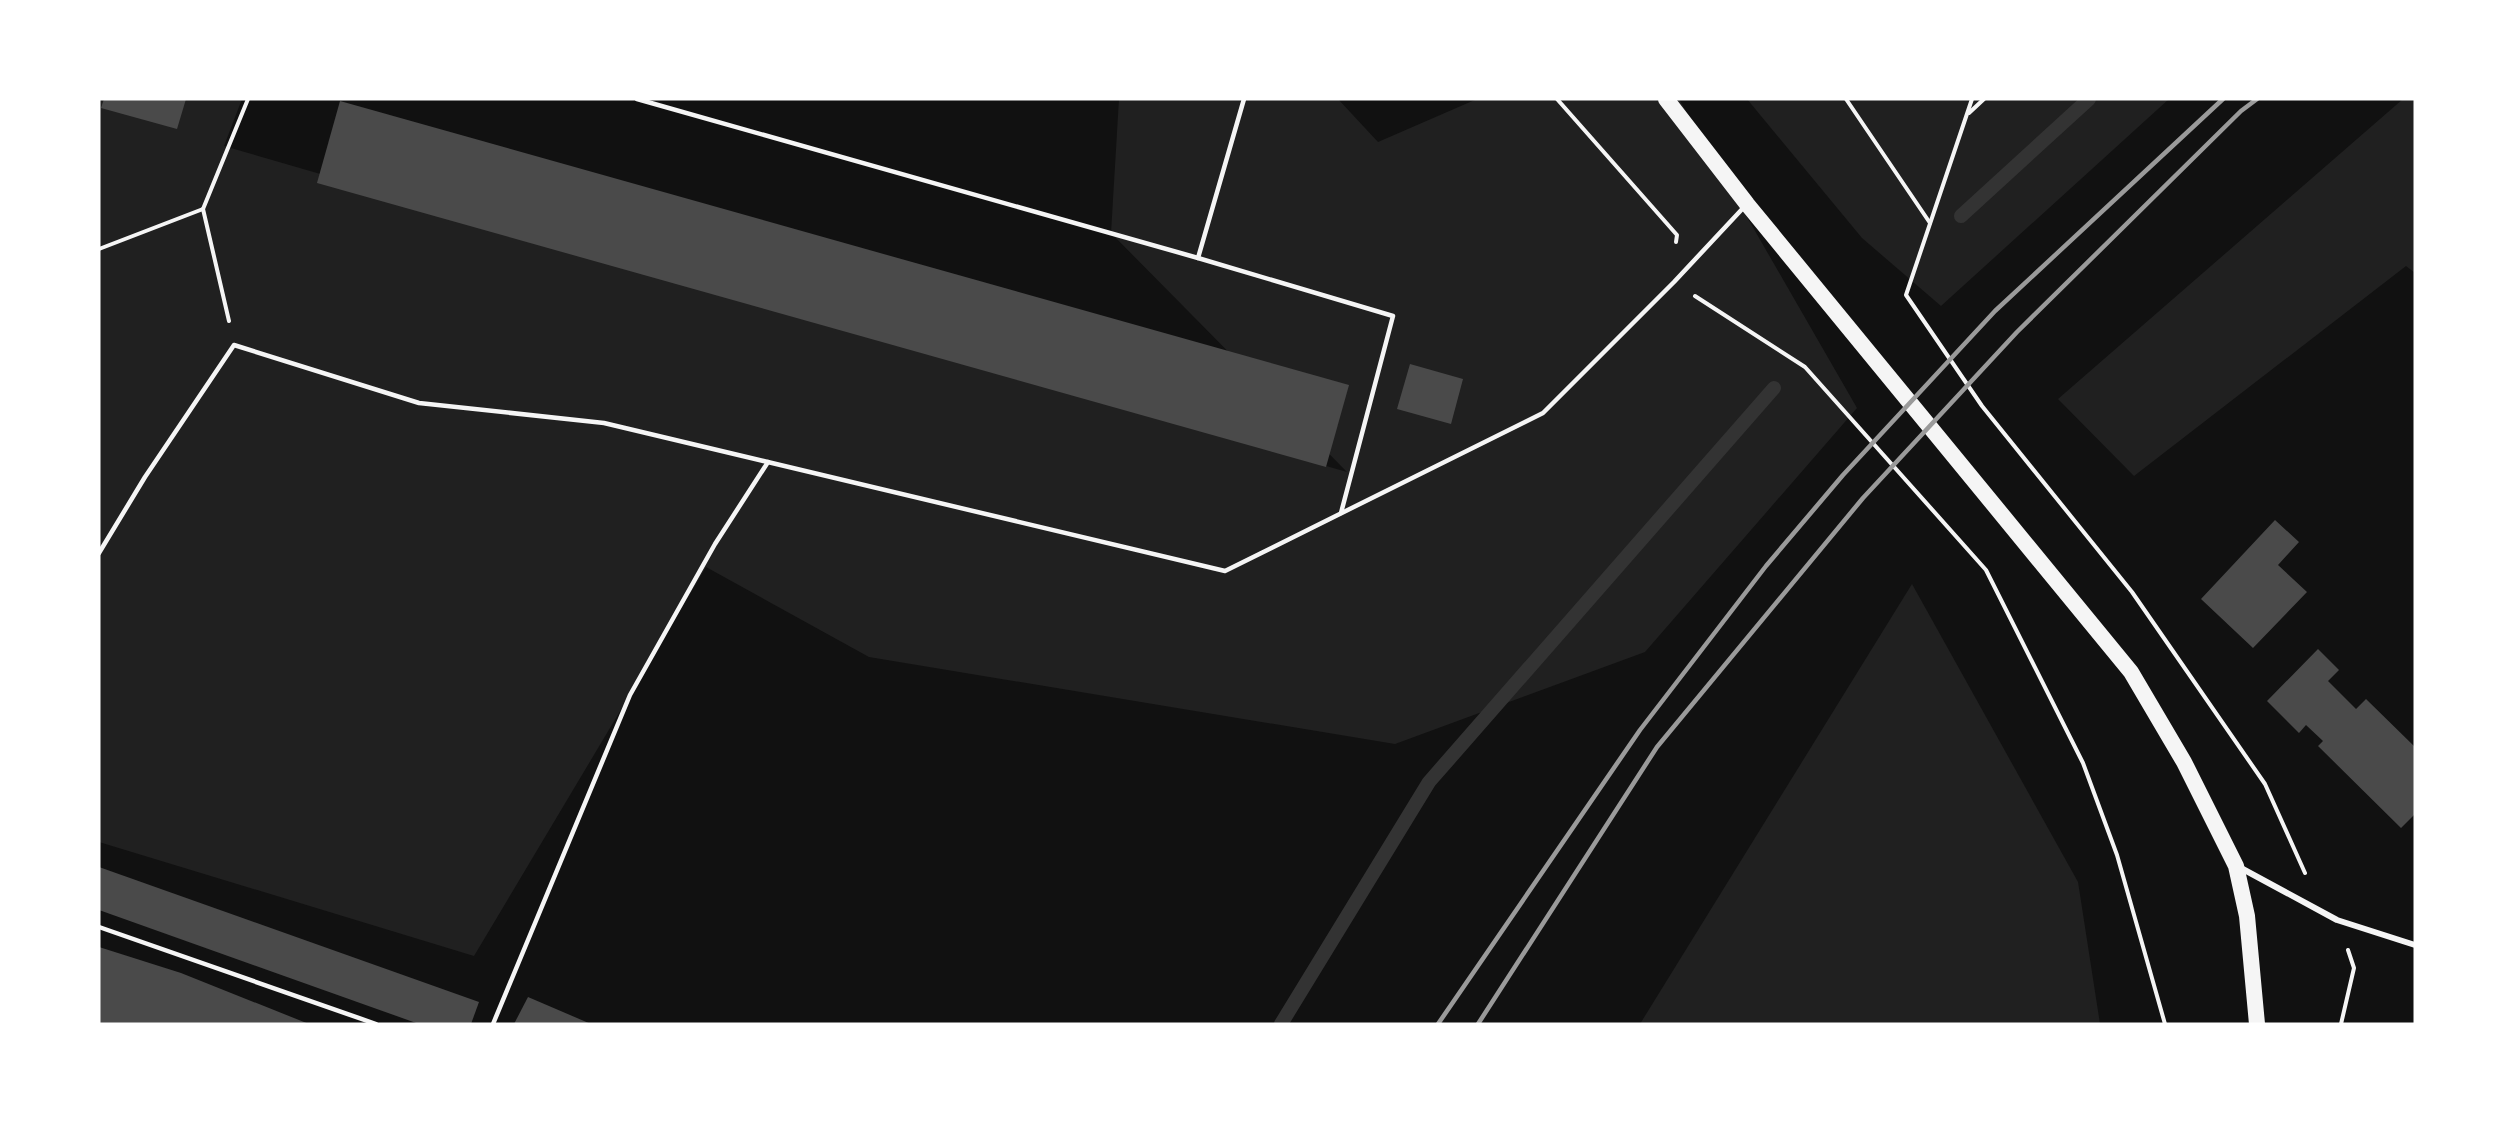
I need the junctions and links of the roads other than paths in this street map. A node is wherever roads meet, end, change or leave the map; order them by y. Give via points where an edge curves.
1 (637, 99) edge
2 (1244, 99) edge
3 (1666, 99) edge
4 (1747, 204) junction
5 (1198, 258) junction
6 (768, 462) junction
7 (1341, 513) junction
8 (99, 554) edge
9 (2236, 866) junction
10 (99, 927) edge
11 (2415, 945) edge
12 (376, 1024) edge
13 (492, 1024) edge
14 (2257, 1024) edge

1 - 5 lane
2 - 5 lane
3 - 4 highway
4 - 7 lane via 1543,413
4 - 9 highway via 2131,672 2184,762
5 - 7 lane via 1393,316
6 - 7 lane via 1225,571
6 - 8 lane via 604,423 419,403 234,345 145,477
6 - 13 lane via 715,543 630,695
9 - 11 street via 2337,920
9 - 14 highway via 2247,916
10 - 12 lane

